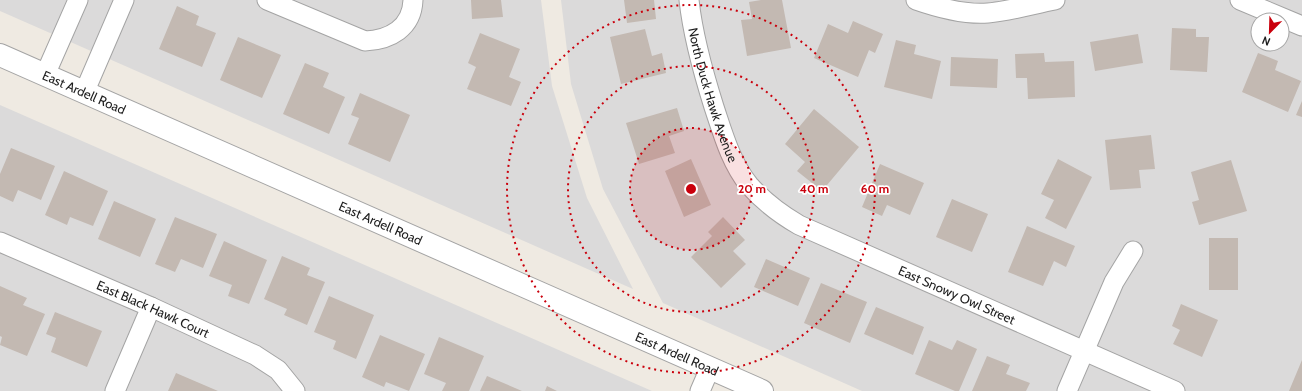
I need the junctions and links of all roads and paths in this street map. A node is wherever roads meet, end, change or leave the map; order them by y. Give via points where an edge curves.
1 (78, 0) edge
2 (124, 0) edge
3 (267, 0) edge
4 (413, 0) edge
5 (689, 0) edge
6 (916, 0) edge
7 (1055, 0) edge
8 (1240, 0) edge
9 (1302, 26) edge
10 (0, 55) edge
11 (45, 75) junction
12 (84, 93) junction
13 (748, 184) joint
14 (0, 242) edge
15 (1133, 251) dead end
16 (151, 307) junction
17 (1084, 351) junction
18 (710, 368) junction
19 (115, 391) edge
20 (295, 391) edge
21 (700, 391) edge
22 (762, 391) edge
23 (1066, 391) edge
24 (1175, 391) edge

1 - 11 street
2 - 12 street
3 - 4 street via 365,41 380,41 394,34 408,18
5 - 13 street, North Duck Hawk Avenue via 702,66 727,147
6 - 7 street via 939,8 988,13
8 - 9 street
10 - 11 street, East Ardell Road
11 - 12 street, East Ardell Road
12 - 18 street, East Ardell Road
13 - 17 street, East Snowy Owl Street via 771,208 799,226
14 - 16 street, East Black Hawk Court
15 - 17 street via 1114,282
16 - 19 street
16 - 20 street, East Black Hawk Court via 255,355 278,370
17 - 23 street
17 - 24 street, East Snowy Owl Street
18 - 21 street
18 - 22 street, East Ardell Road

